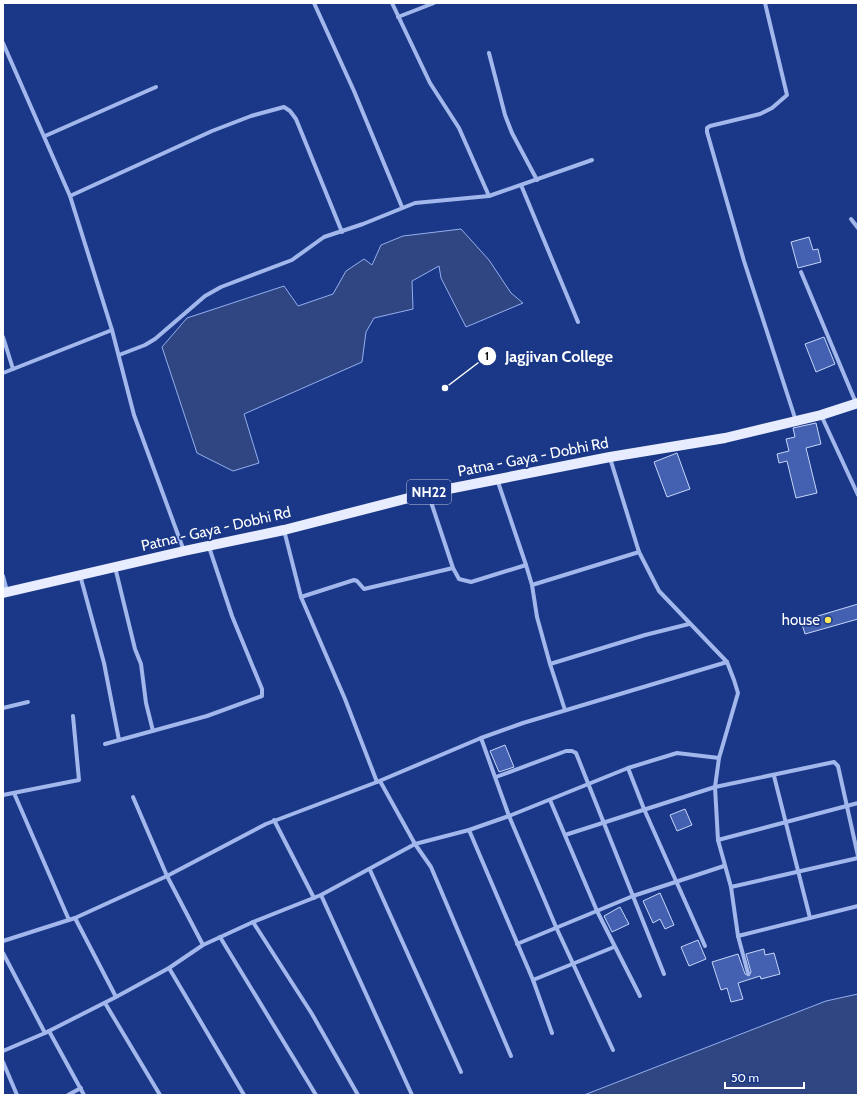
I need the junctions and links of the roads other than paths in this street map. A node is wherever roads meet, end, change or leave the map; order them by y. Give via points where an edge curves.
1 (314, 3) edge
2 (392, 3) edge
3 (434, 3) edge
4 (765, 3) edge
5 (398, 17) junction
6 (3, 43) edge
7 (489, 53) dead end
8 (156, 87) dead end
9 (45, 136) junction
10 (592, 160) dead end
11 (537, 180) junction
12 (521, 185) junction
13 (70, 196) junction
14 (489, 196) junction
15 (402, 207) junction
16 (851, 219) dead end
17 (858, 228) edge
18 (342, 232) junction
19 (800, 272) dead end
20 (578, 322) dead end
21 (112, 330) junction
22 (3, 337) edge
23 (119, 355) junction
24 (13, 369) junction
25 (3, 373) edge
26 (857, 403) edge
27 (821, 415) junction
28 (796, 421) junction
29 (610, 457) junction
30 (497, 479) junction
31 (428, 493) junction
32 (858, 495) edge
33 (284, 530) junction
34 (209, 546) junction
35 (184, 551) junction
36 (639, 552) junction
37 (526, 565) junction
38 (115, 567) junction
39 (453, 568) junction
40 (80, 575) junction
41 (3, 576) edge
42 (532, 585) junction
43 (5, 593) edge
44 (301, 597) junction
45 (689, 624) junction
46 (727, 662) junction
47 (550, 664) junction
48 (28, 702) dead end
49 (3, 708) edge
50 (565, 710) junction
51 (73, 716) dead end
52 (153, 731) junction
53 (481, 738) junction
54 (119, 740) junction
55 (105, 744) dead end
56 (719, 758) junction
57 (628, 768) junction
58 (774, 776) junction
59 (496, 777) junction
60 (379, 781) junction
61 (587, 785) junction
62 (715, 787) junction
63 (14, 792) junction
64 (3, 796) edge
65 (133, 797) dead end
66 (550, 800) junction
67 (858, 804) edge
68 (847, 806) junction
69 (644, 810) junction
70 (509, 816) junction
71 (274, 820) junction
72 (602, 823) junction
73 (786, 823) junction
74 (469, 830) junction
75 (565, 835) junction
76 (718, 840) junction
77 (416, 844) junction
78 (858, 857) edge
79 (724, 866) junction
80 (370, 870) junction
81 (798, 872) junction
82 (166, 876) junction
83 (676, 881) junction
84 (731, 887) junction
85 (321, 895) junction
86 (633, 896) junction
87 (314, 898) junction
88 (858, 906) edge
89 (597, 911) junction
90 (75, 918) junction
91 (810, 918) junction
92 (69, 920) junction
93 (253, 922) junction
94 (556, 927) junction
95 (738, 936) junction
96 (220, 937) junction
97 (3, 941) edge
98 (518, 944) junction
99 (203, 945) junction
100 (705, 946) dead end
101 (614, 947) junction
102 (3, 953) edge
103 (573, 964) junction
104 (169, 968) junction
105 (748, 973) dead end
106 (664, 974) dead end
107 (533, 980) junction
108 (640, 996) dead end
109 (116, 997) junction
110 (106, 1003) junction
111 (47, 1032) junction
112 (552, 1033) dead end
113 (612, 1050) dead end
114 (3, 1051) edge
115 (511, 1056) dead end
116 (3, 1062) edge
117 (461, 1072) dead end
118 (81, 1088) junction
119 (17, 1095) edge
120 (68, 1095) edge
121 (84, 1095) edge
122 (160, 1095) edge
123 (244, 1095) edge
124 (316, 1095) edge
125 (358, 1095) edge
126 (412, 1095) edge

1 - 15 street
2 - 5 street
3 - 5 street
4 - 28 street via 787,95 765,112 710,126 707,132 744,261
5 - 14 street via 430,83 459,128
6 - 9 street
7 - 11 street via 512,133
8 - 9 street
9 - 13 street
10 - 11 street
11 - 12 street
12 - 14 street
12 - 20 street
13 - 18 street via 212,131 284,107 296,119
13 - 21 street
14 - 15 street via 422,202
15 - 18 street
16 - 17 street
18 - 23 street via 319,239 298,257 277,267 221,287 205,296 155,339
19 - 26 street
21 - 23 street
21 - 24 street
22 - 24 street
23 - 35 street via 134,415
24 - 25 street
26 - 27 main road, Patna - Gaya - Dobhi Rd / NH22
27 - 28 main road, Patna - Gaya - Dobhi Rd / NH22
27 - 32 street
28 - 29 main road, Patna - Gaya - Dobhi Rd / NH22 via 725,438
29 - 30 main road, Patna - Gaya - Dobhi Rd / NH22
29 - 36 street
30 - 31 main road, Patna - Gaya - Dobhi Rd / NH22
30 - 37 street
31 - 33 main road, Patna - Gaya - Dobhi Rd / NH22
31 - 39 street
33 - 34 main road, Patna - Gaya - Dobhi Rd / NH22
33 - 44 street
34 - 35 main road, Patna - Gaya - Dobhi Rd / NH22
34 - 52 street via 232,616 263,694 259,698 207,716
35 - 38 main road, Patna - Gaya - Dobhi Rd / NH22
36 - 42 street
36 - 45 street via 659,591
37 - 39 street via 471,582 459,579
37 - 42 street
38 - 40 main road, Patna - Gaya - Dobhi Rd / NH22
38 - 52 street via 141,664
39 - 44 street via 364,589 354,580
40 - 43 main road, Patna - Gaya - Dobhi Rd / NH22
40 - 54 street via 104,663
41 - 43 street
42 - 47 street via 537,617
44 - 60 street
45 - 46 street
45 - 47 street
46 - 50 street
46 - 56 street via 738,693
47 - 50 street
48 - 49 street
50 - 53 street
51 - 63 street via 79,780
52 - 54 street
53 - 59 street
53 - 60 street
54 - 55 street
56 - 57 street via 677,753
56 - 62 street
57 - 61 street
57 - 69 street
58 - 62 street
58 - 68 street via 834,762 838,766
58 - 73 street
59 - 61 street via 572,751 576,753
59 - 70 street
60 - 71 street
60 - 77 street
61 - 66 street
61 - 72 street
62 - 69 street
62 - 76 street
63 - 64 street
63 - 92 street
65 - 82 street
66 - 70 street
66 - 75 street
67 - 68 street
68 - 73 street
68 - 78 street
69 - 72 street
69 - 83 street
70 - 74 street
70 - 94 street
71 - 82 street
71 - 87 street
72 - 75 street
72 - 86 street
73 - 76 street
73 - 81 street
74 - 77 street
74 - 98 street
75 - 89 street
76 - 79 street
77 - 80 street
77 - 115 street via 431,867
78 - 81 street
79 - 83 street
79 - 84 street
80 - 85 street
80 - 117 street
81 - 84 street
81 - 91 street
82 - 90 street
82 - 99 street
83 - 86 street
83 - 100 street
84 - 95 street
85 - 87 street
85 - 126 street
86 - 89 street
86 - 106 street
87 - 93 street
88 - 91 street
89 - 94 street
89 - 101 street
90 - 92 street
90 - 109 street
91 - 95 street
92 - 97 street
93 - 96 street
93 - 125 street via 312,1014
94 - 98 street
94 - 103 street
95 - 105 street
96 - 99 street
96 - 124 street
98 - 107 street
99 - 104 street
101 - 103 street
101 - 108 street
102 - 111 street
103 - 107 street
103 - 113 street
104 - 109 street
104 - 123 street
107 - 112 street
109 - 110 street
110 - 111 street
110 - 122 street
111 - 114 street
111 - 118 street
116 - 119 street
118 - 120 street
118 - 121 street

